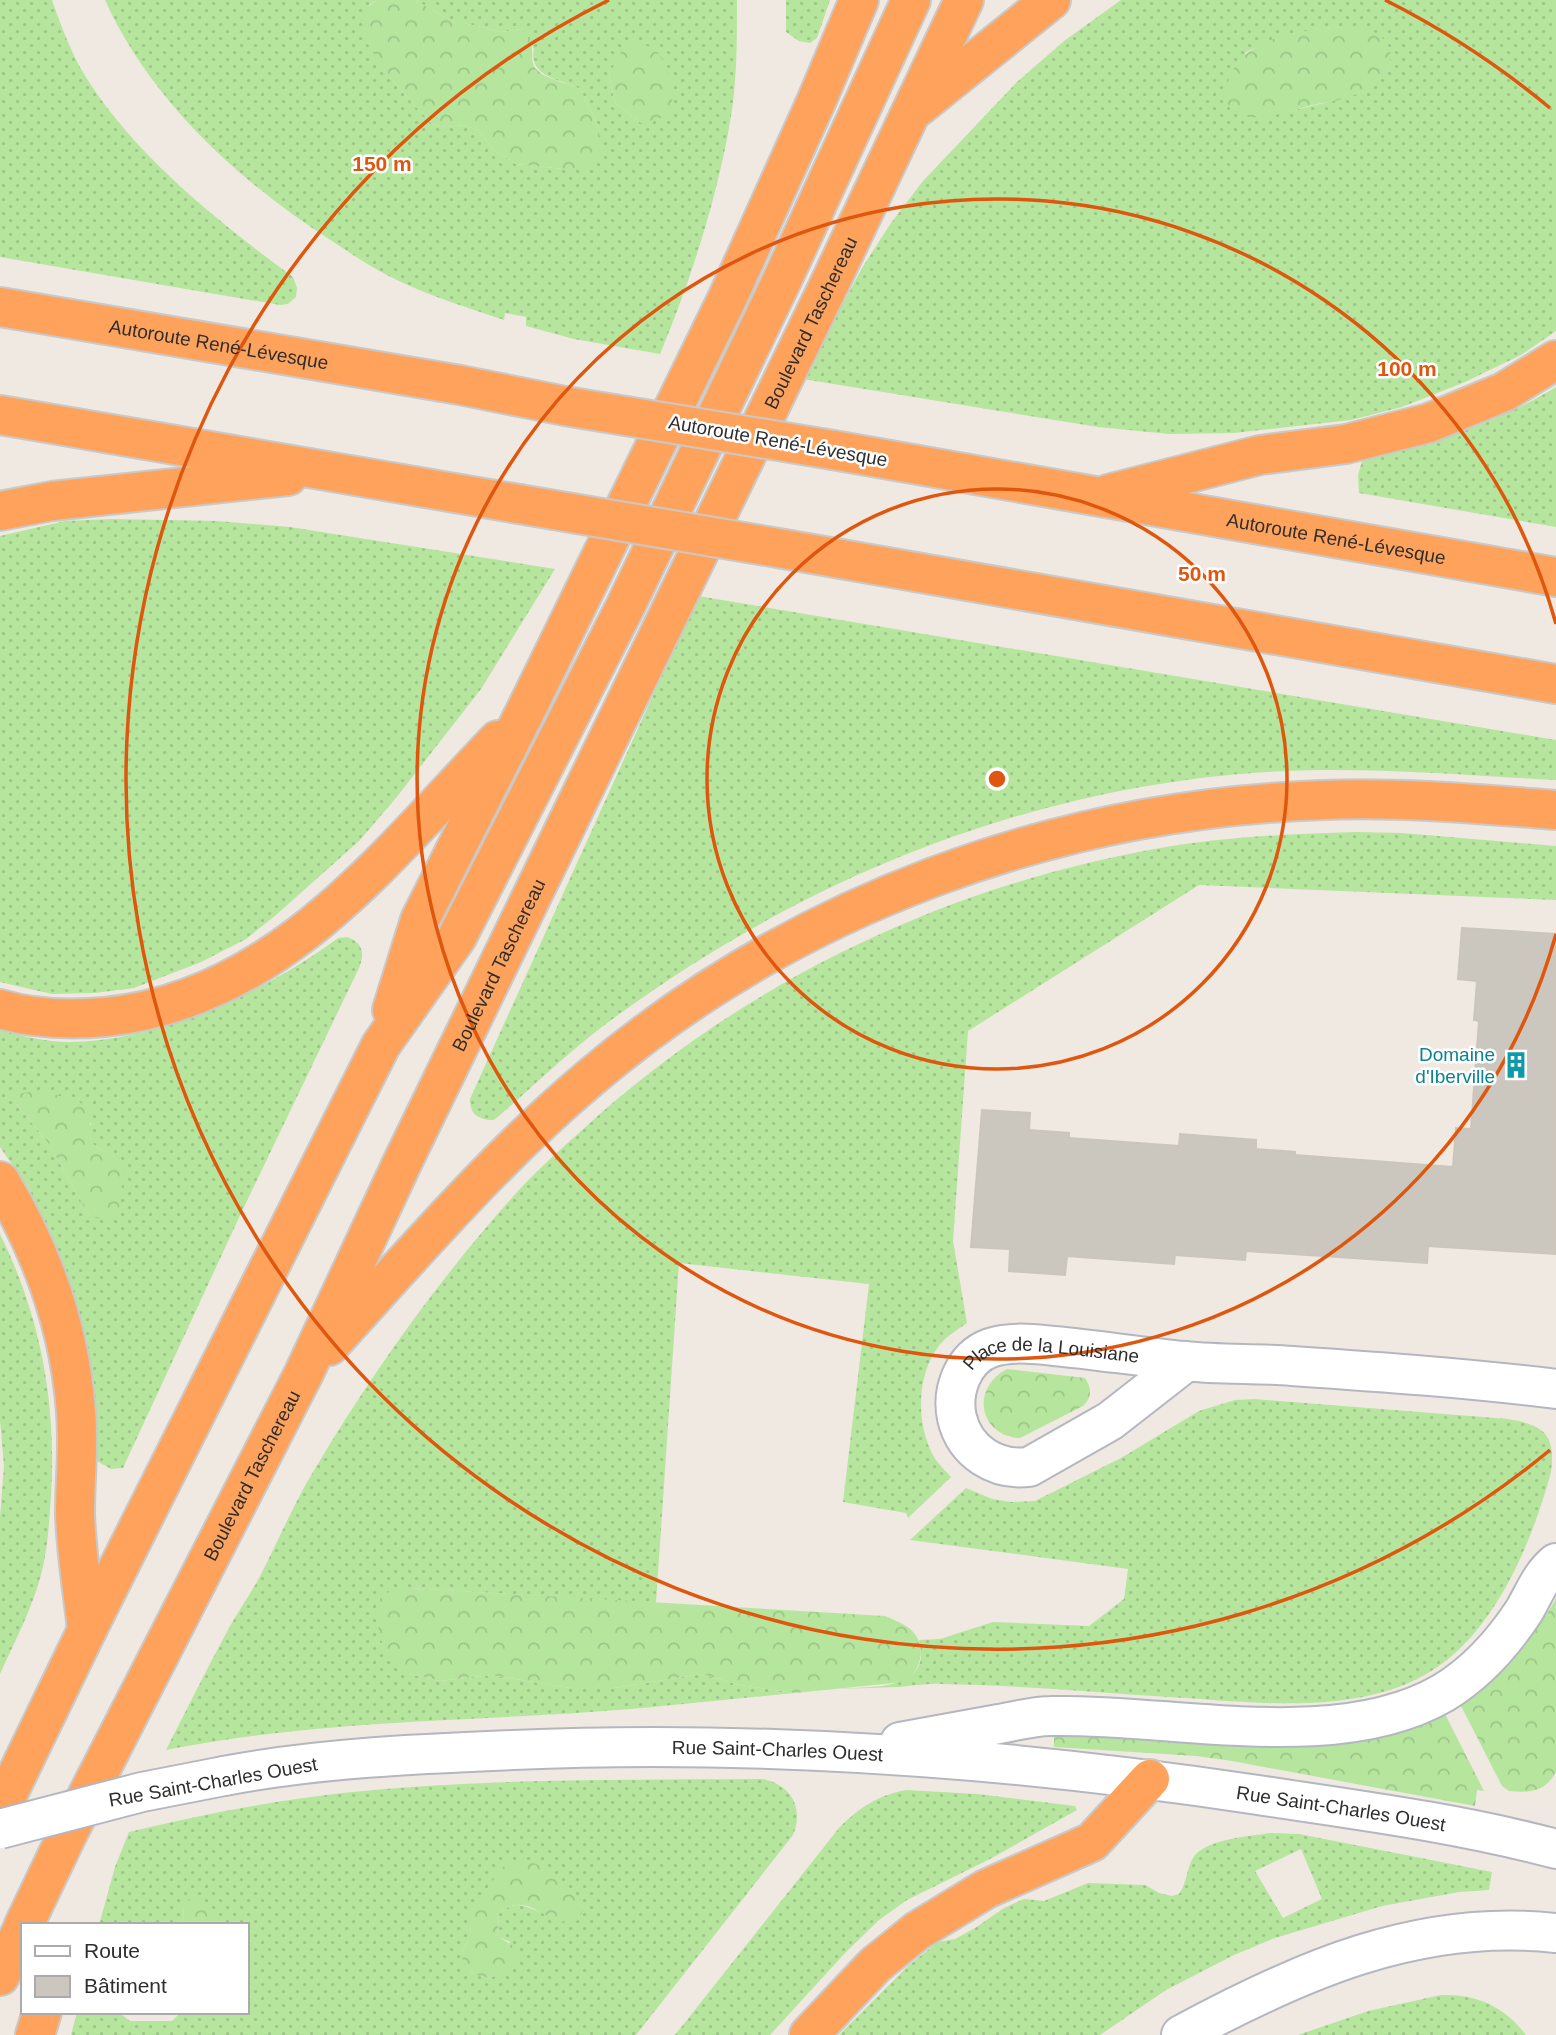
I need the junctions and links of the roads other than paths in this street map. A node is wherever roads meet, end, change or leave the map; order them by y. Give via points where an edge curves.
1 (859, 0) edge
2 (911, 0) edge
3 (964, 0) edge
4 (1051, 0) edge
5 (911, 113) junction
6 (0, 307) edge
7 (1556, 360) edge
8 (0, 415) edge
9 (332, 471) junction
10 (1096, 497) junction
11 (0, 511) edge
12 (1556, 577) edge
13 (1556, 684) edge
14 (526, 710) junction
15 (1556, 810) edge
16 (0, 1009) edge
17 (381, 1045) junction
18 (0, 1181) edge
19 (1187, 1362) junction
20 (304, 1373) junction
21 (1556, 1389) edge
22 (1556, 1563) edge
23 (87, 1630) junction
24 (839, 1752) junction
25 (1150, 1779) junction
26 (0, 1810) edge
27 (0, 1829) edge
28 (67, 1835) junction
29 (1556, 1849) edge
30 (25, 1923) edge
31 (55, 1923) edge
32 (21, 1932) edge
33 (1556, 1933) edge
34 (0, 1976) edge
35 (41, 2014) edge
36 (35, 2035) edge
37 (809, 2035) edge
38 (1181, 2035) edge

1 - 14 highway via 728,297
2 - 17 highway via 785,276 626,605 457,937
3 - 5 highway, Boulevard Taschereau
4 - 5 highway
5 - 20 highway, Boulevard Taschereau
6 - 10 highway, Autoroute René-Lévesque, bridge
7 - 10 highway via 1504,392 1429,423 1346,444 1260,455
8 - 9 highway
9 - 11 highway via 52,501
9 - 13 highway, bridge
10 - 12 highway, Autoroute René-Lévesque
14 - 16 highway via 339,903 283,950 241,974 170,1004 119,1015 62,1018
14 - 17 highway via 420,920
15 - 20 highway via 1354,799 1170,814 1041,841 946,872 860,908 720,984 589,1079 520,1140
17 - 23 highway
18 - 23 highway via 41,1263 69,1359 78,1460 75,1513
19 - 19 street, Place de la Louisiane via 1063,1347 998,1345 978,1354 964,1370 956,1415 978,1454 998,1464 1029,1467 1110,1421
19 - 21 street, Place de la Louisiane via 1289,1365
20 - 28 highway, Boulevard Taschereau
22 - 24 street via 1508,1632 1471,1674 1433,1698 1384,1717 1330,1726 1279,1726 1049,1716
23 - 26 highway
24 - 25 street, Rue Saint-Charles Ouest
24 - 27 street, Rue Saint-Charles Ouest, bridge via 687,1746 343,1760 224,1776
25 - 29 street, Rue Saint-Charles Ouest via 1480,1832
25 - 37 highway via 1092,1842 986,1889 917,1931 875,1965
28 - 30 highway, Boulevard Taschereau
28 - 31 highway
32 - 34 highway, Boulevard Taschereau
33 - 38 street via 1457,1932 1383,1947 1264,1993
35 - 36 highway

